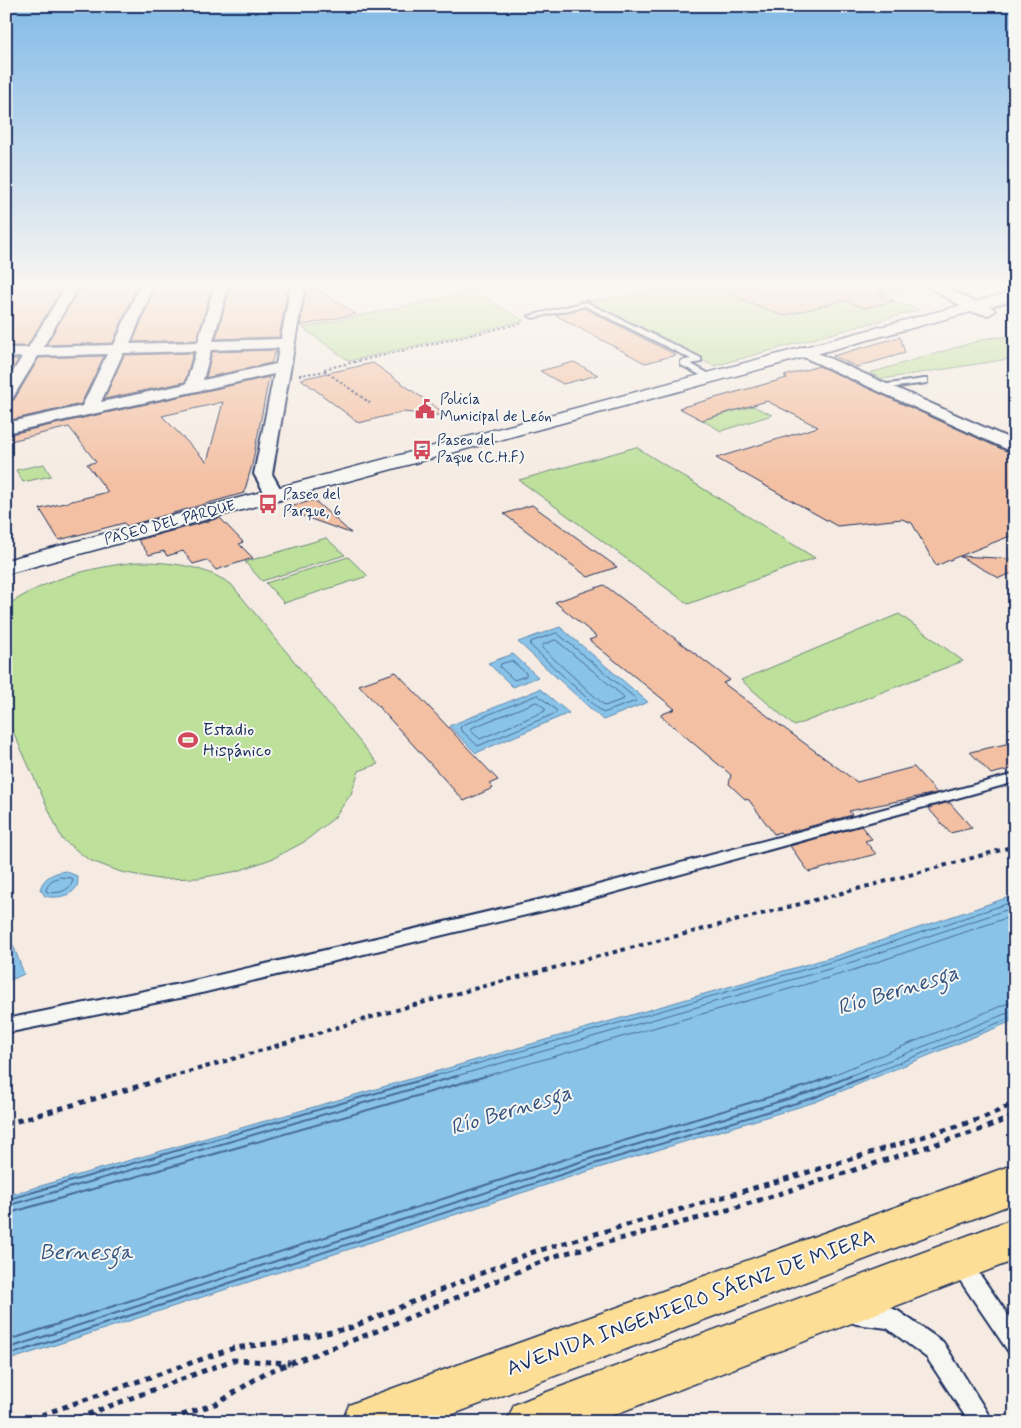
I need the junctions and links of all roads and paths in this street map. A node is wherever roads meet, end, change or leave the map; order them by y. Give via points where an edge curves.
1 (72, 351) edge
2 (117, 351) edge
3 (203, 351) edge
4 (287, 351) edge
5 (404, 351) edge
6 (679, 351) edge
7 (809, 351) edge
8 (33, 352) junction
9 (804, 352) junction
10 (6, 353) edge
11 (327, 371) junction
12 (287, 372) junction
13 (711, 377) junction
14 (924, 381) dead end
15 (193, 387) junction
16 (881, 387) junction
17 (6, 396) edge
18 (370, 403) dead end
19 (89, 410) junction
20 (6, 428) edge
21 (1015, 448) edge
22 (275, 495) junction
23 (6, 567) edge
24 (1015, 778) edge
25 (1015, 846) edge
26 (6, 1026) edge
27 (1015, 1103) edge
28 (1015, 1116) edge
29 (6, 1124) edge
30 (1015, 1183) edge
31 (1015, 1238) edge
32 (958, 1260) junction
33 (828, 1310) junction
34 (1015, 1344) edge
35 (292, 1363) junction
36 (21, 1422) edge
37 (67, 1422) edge
38 (161, 1422) edge
39 (366, 1422) edge
40 (531, 1422) edge
41 (982, 1422) edge

1 - 8 street
2 - 19 street
3 - 15 street
4 - 12 street
5 - 11 path via 324,369
6 - 13 lane via 698,360 684,363
7 - 9 street, PASEO DEL PARQUE
8 - 10 street
8 - 17 street
9 - 13 street, PASEO DEL PARQUE
9 - 16 street
11 - 12 path
11 - 18 path
12 - 15 street
12 - 22 street via 272,418 263,474
13 - 22 street, PASEO DEL PARQUE
14 - 16 lane
15 - 19 street
16 - 21 street
19 - 20 street
22 - 23 street, PASEO DEL PARQUE
24 - 26 lane via 562,900 189,989
25 - 29 path via 433,1000
27 - 36 path via 980,1118 799,1175 530,1253 350,1328 234,1348
28 - 35 path via 731,1209 556,1256
30 - 39 main road, AVENIDA INGENIERO SÁENZ DE MIERA
31 - 32 main road
32 - 33 main road
32 - 34 lane
33 - 40 main road
33 - 41 lane via 891,1318 935,1350
35 - 37 path via 233,1360
35 - 38 path via 265,1373 218,1403

